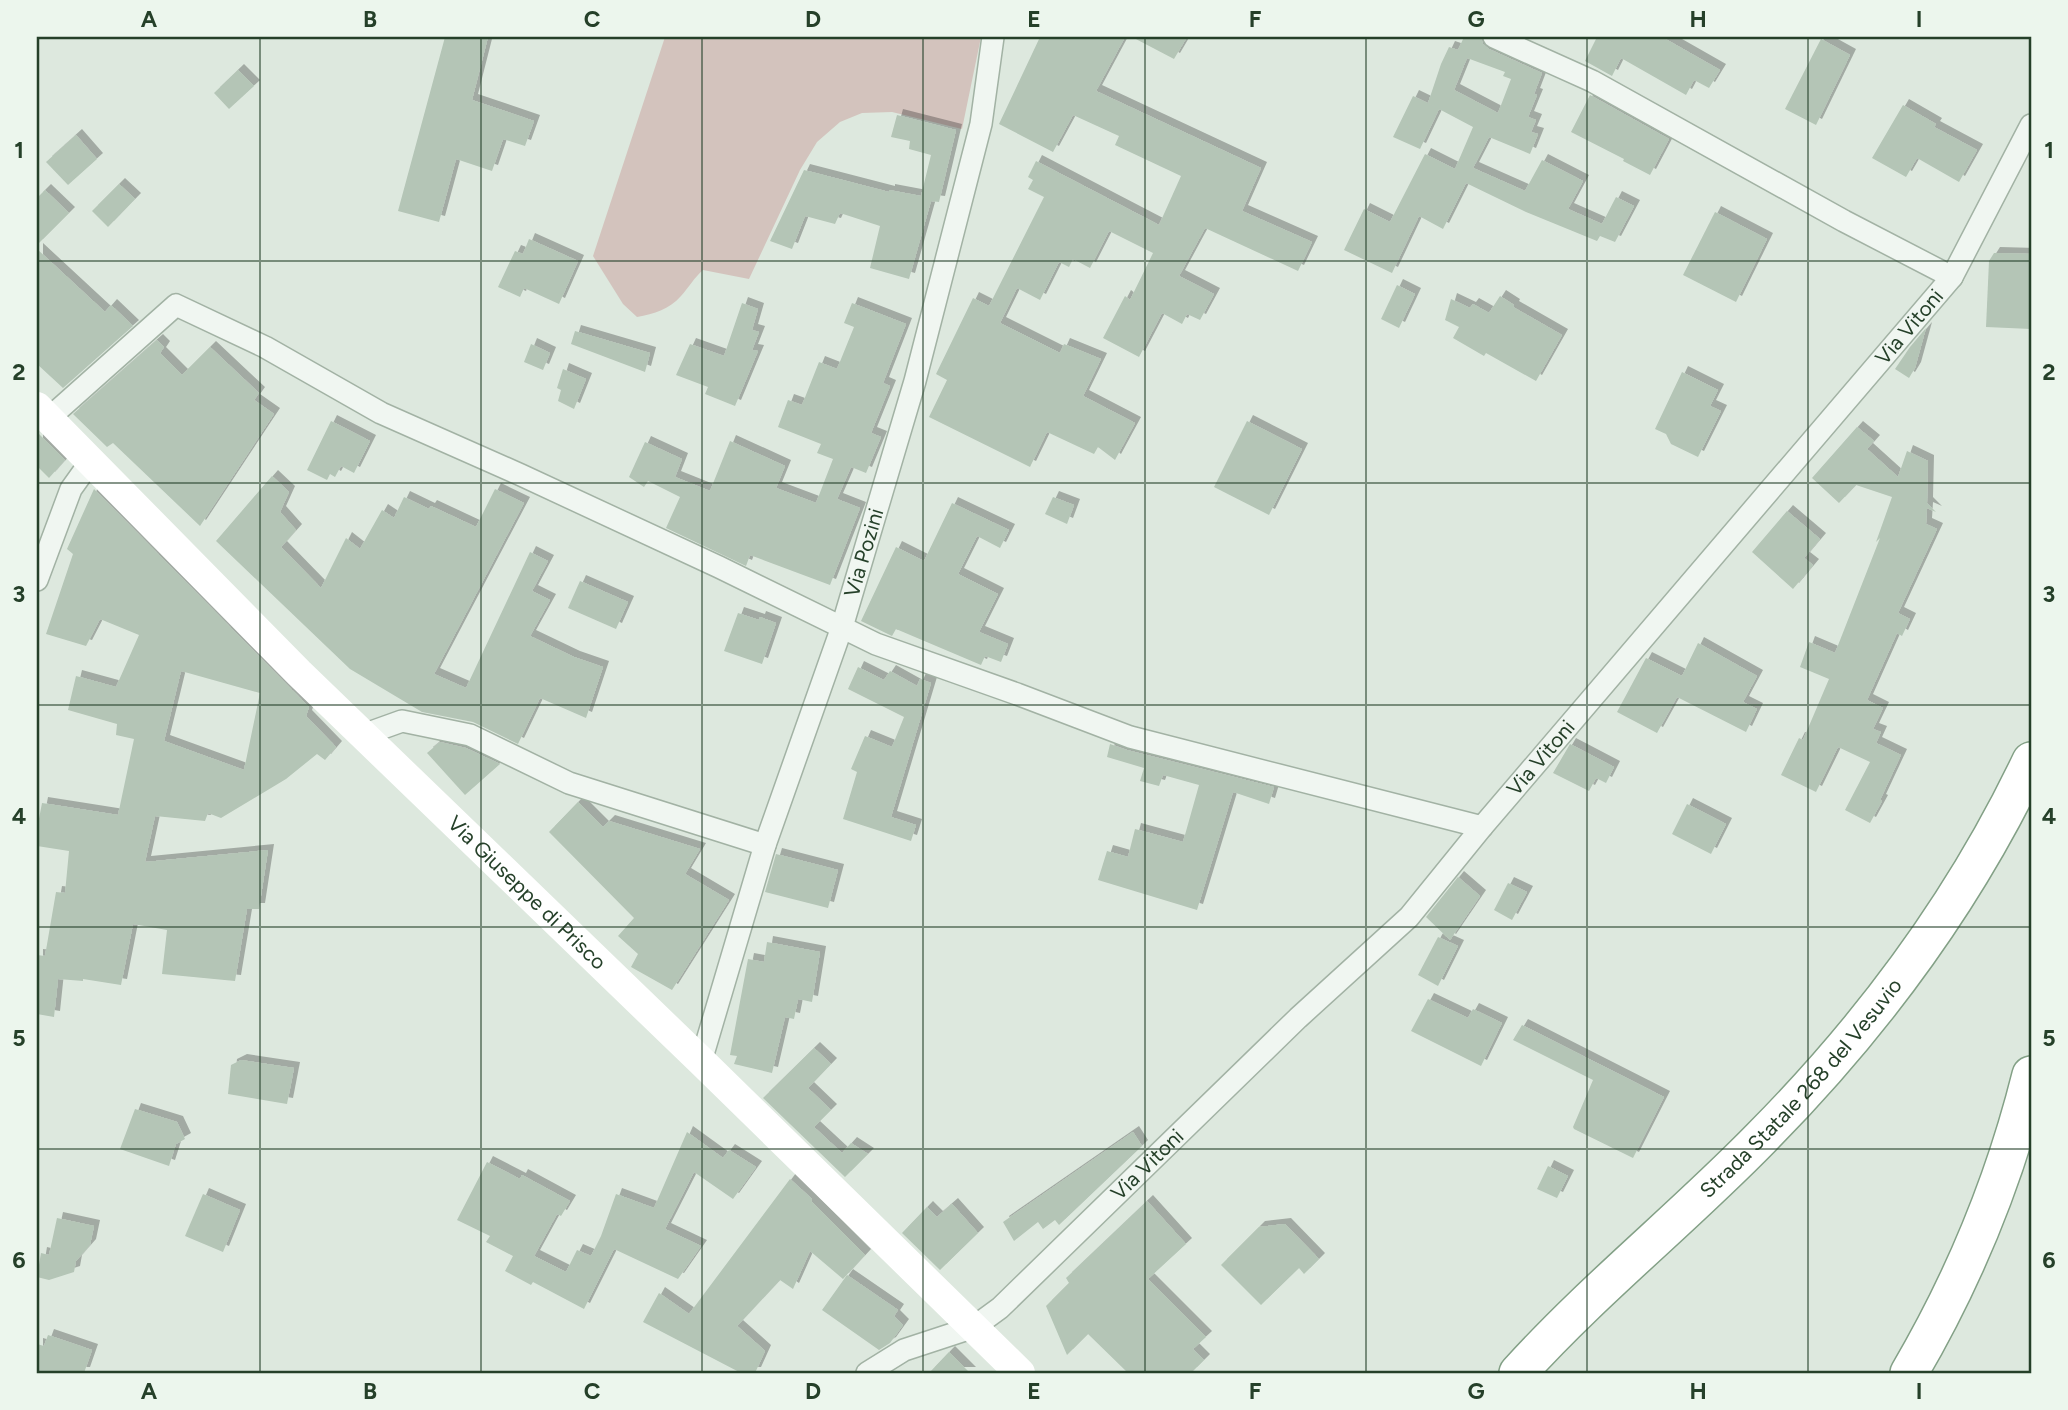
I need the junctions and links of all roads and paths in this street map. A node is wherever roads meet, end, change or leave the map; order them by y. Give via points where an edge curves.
1 (993, 37) edge
2 (1494, 37) edge
3 (2031, 125) edge
4 (1952, 277) junction
5 (42, 413) edge
6 (91, 461) junction
7 (37, 580) edge
8 (842, 627) junction
9 (363, 735) junction
10 (2031, 761) edge
11 (1482, 827) junction
12 (765, 845) junction
13 (701, 1061) junction
14 (2031, 1075) edge
15 (974, 1327) junction
16 (867, 1373) edge
17 (1020, 1373) edge
18 (1518, 1373) edge
19 (1909, 1373) edge

1 - 8 street, Via Pozini via 981,124 915,381
2 - 4 street via 1592,80
3 - 4 street, Via Vitoni
4 - 11 street, Via Vitoni
5 - 6 main road, Via Giuseppe di Prisco
5 - 8 street via 176,305 265,347 381,413
6 - 7 street via 71,489
6 - 9 main road, Via Giuseppe di Prisco
8 - 11 street via 876,645 1130,737
8 - 12 street, Via Pozini
9 - 12 street via 402,720 470,735 569,783
9 - 13 main road, Via Giuseppe di Prisco
10 - 18 highway, Strada Statale 268 del Vesuvio via 2006,815 1953,902 1895,986 1830,1066
11 - 15 street, Via Vitoni via 1409,917 1298,1018 1000,1308
12 - 13 street, Via Pozini
13 - 15 main road, Via Giuseppe di Prisco
14 - 19 highway via 1976,1240
15 - 16 street, Via Vitoni via 904,1350
15 - 17 main road, Via Giuseppe di Prisco

